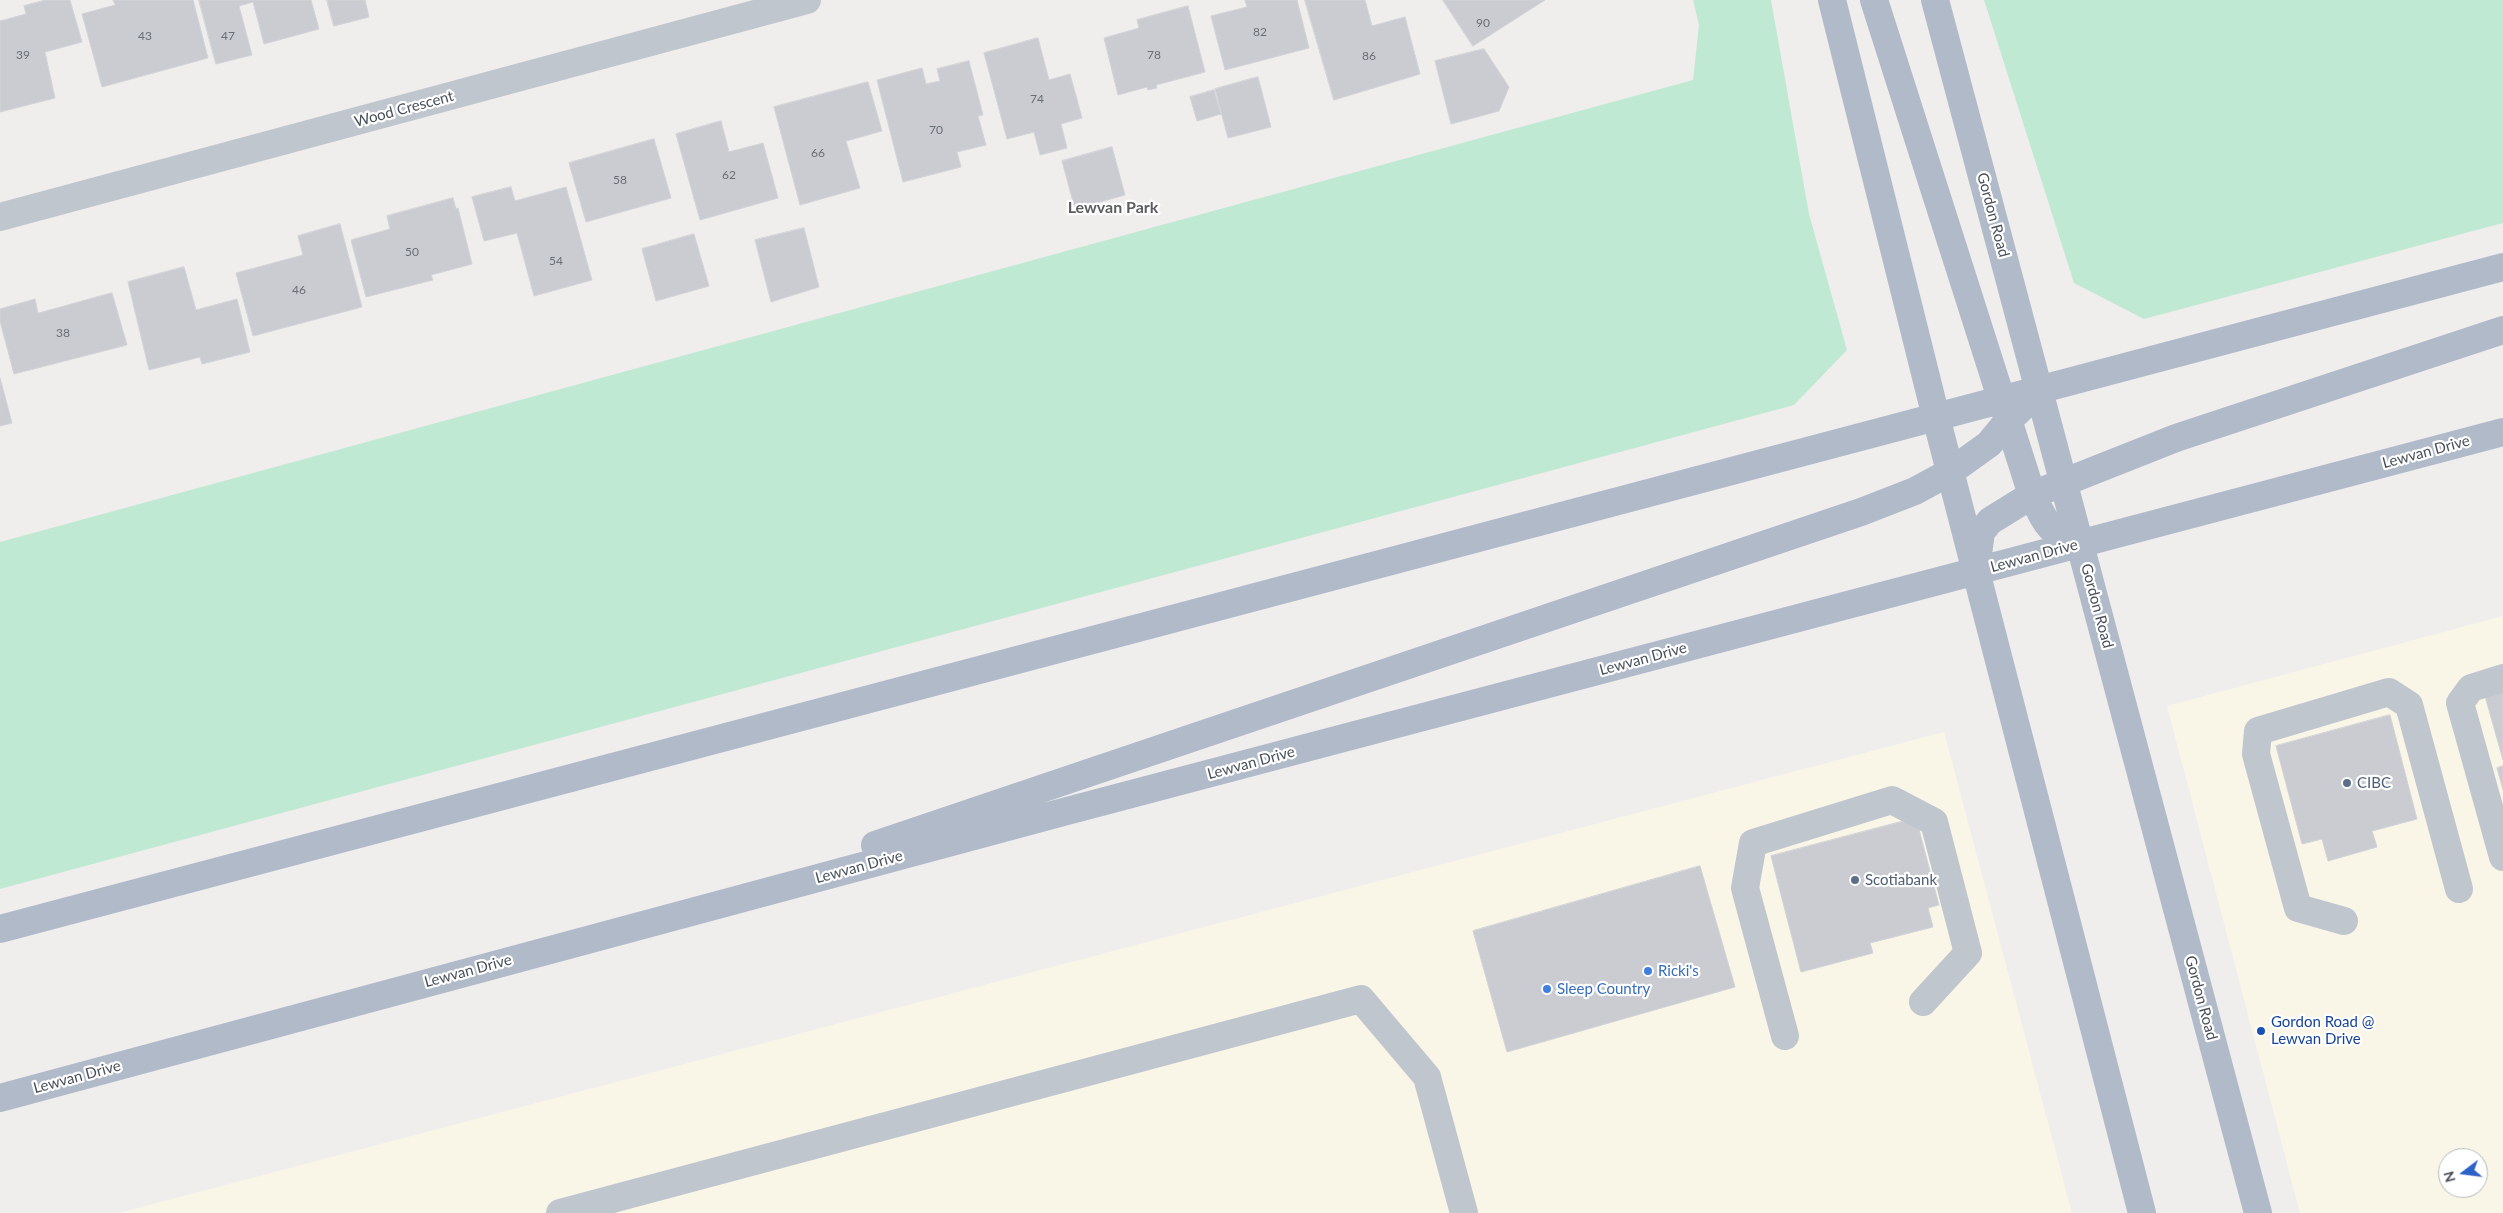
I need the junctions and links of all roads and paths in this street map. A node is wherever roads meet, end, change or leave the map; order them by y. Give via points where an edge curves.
1 (807, 0) edge
2 (1832, 0) edge
3 (1874, 0) edge
4 (1935, 0) edge
5 (0, 217) edge
6 (2503, 267) edge
7 (2503, 330) edge
8 (2040, 390) junction
9 (2005, 410) junction
10 (1936, 417) junction
11 (2503, 432) edge
12 (1950, 472) junction
13 (2062, 481) junction
14 (2032, 495) junction
15 (2080, 544) junction
16 (1977, 571) junction
17 (2503, 678) edge
18 (2503, 857) edge
19 (2459, 889) dead end
20 (2344, 921) dead end
21 (627, 928) junction
22 (0, 929) edge
23 (1923, 1002) dead end
24 (1785, 1036) dead end
25 (0, 1098) edge
26 (645, 1202) edge
27 (560, 1213) edge
28 (1464, 1213) edge
29 (2142, 1213) edge
30 (2258, 1213) edge

1 - 5 street, Wood Crescent
2 - 10 main road
3 - 9 main road
4 - 8 main road, Gordon Road
6 - 8 main road
7 - 13 main road via 2176,438
8 - 9 main road
8 - 13 main road, Gordon Road
9 - 10 main road
9 - 12 main road via 1989,444
9 - 14 main road
10 - 12 main road
10 - 22 main road
11 - 15 main road, Lewvan Drive
12 - 16 main road
12 - 21 main road via 1915,492 1860,512
13 - 14 main road
13 - 15 main road, Gordon Road
14 - 15 main road via 2047,525 2061,538
14 - 16 main road via 1990,520 1981,532
15 - 16 main road, Lewvan Drive
15 - 30 main road, Gordon Road
16 - 21 main road, Lewvan Drive
16 - 29 main road
17 - 18 street via 2471,688 2460,703
19 - 20 street via 2409,705 2389,692 2258,731 2256,754 2298,908
21 - 25 main road, Lewvan Drive
23 - 24 street via 1968,953 1934,822 1892,800 1753,843 1745,888
26 - 27 street
26 - 28 street via 1361,998 1427,1077

